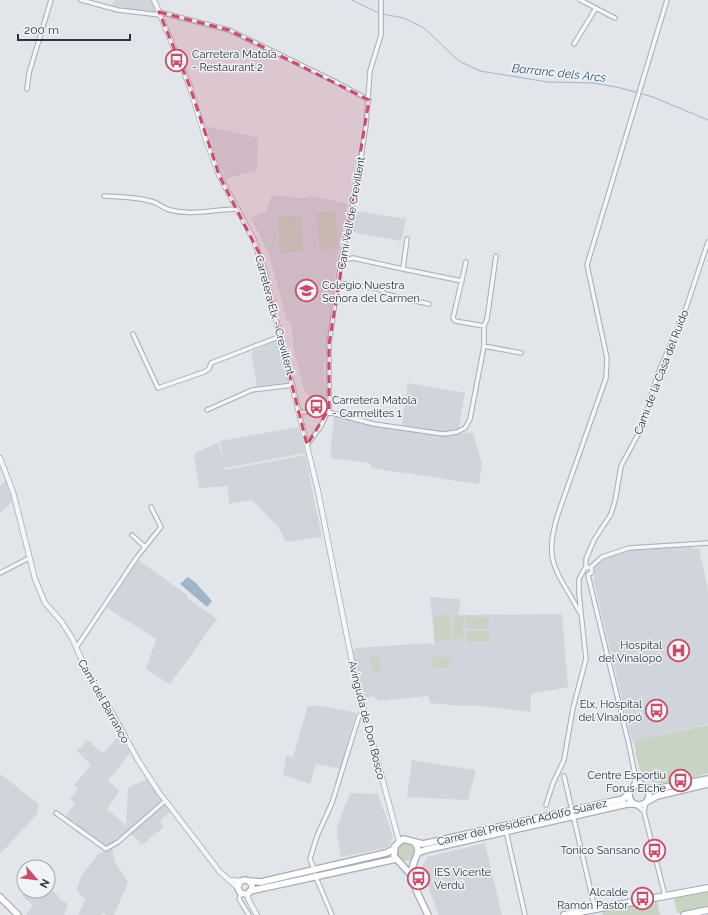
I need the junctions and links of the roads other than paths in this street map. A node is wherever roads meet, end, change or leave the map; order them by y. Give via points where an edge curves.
1 (51, 0) edge
2 (81, 0) edge
3 (154, 0) edge
4 (381, 0) edge
5 (580, 0) edge
6 (667, 0) edge
7 (596, 8) junction
8 (160, 14) junction
9 (615, 18) dead end
10 (574, 44) dead end
11 (27, 89) dead end
12 (369, 100) junction
13 (104, 196) dead end
14 (238, 210) junction
15 (407, 239) dead end
16 (708, 242) edge
17 (496, 256) dead end
18 (341, 261) junction
19 (466, 262) dead end
20 (403, 269) junction
21 (462, 281) junction
22 (339, 284) junction
23 (429, 304) dead end
24 (484, 326) junction
25 (133, 334) dead end
26 (281, 336) junction
27 (484, 346) junction
28 (521, 353) dead end
29 (293, 385) junction
30 (207, 410) dead end
31 (300, 412) junction
32 (328, 412) junction
33 (307, 445) junction
34 (0, 458) edge
35 (151, 507) dead end
36 (132, 535) dead end
37 (708, 543) edge
38 (145, 547) junction
39 (29, 558) junction
40 (587, 568) junction
41 (0, 573) edge
42 (588, 575) junction
43 (339, 598) joint
44 (580, 613) junction
45 (76, 648) junction
46 (364, 713) junction
47 (635, 775) junction
48 (564, 776) dead end
49 (708, 779) edge
50 (708, 784) edge
51 (634, 786) junction
52 (646, 787) junction
53 (629, 793) junction
54 (165, 801) junction
55 (647, 802) junction
56 (636, 804) junction
57 (546, 805) dead end
58 (644, 812) junction
59 (56, 813) dead end
60 (573, 813) junction
61 (506, 831) junction
62 (399, 841) junction
63 (413, 842) junction
64 (394, 849) junction
65 (418, 853) junction
66 (396, 859) junction
67 (415, 860) junction
68 (401, 863) junction
69 (315, 872) junction
70 (412, 876) junction
71 (228, 880) junction
72 (240, 881) junction
73 (249, 881) junction
74 (238, 887) junction
75 (708, 888) edge
76 (249, 892) junction
77 (241, 893) junction
78 (664, 896) junction
79 (0, 897) edge
80 (595, 909) junction
81 (708, 910) edge
82 (18, 915) edge
83 (249, 915) edge
84 (257, 915) edge
85 (332, 915) edge
86 (428, 915) edge
87 (525, 915) edge
88 (564, 915) edge
89 (684, 915) edge

1 - 11 street via 33,59
2 - 8 street via 118,10
3 - 8 street, Carretera Elx - Crevillent
4 - 12 street, Camí Vell de Crevillent via 381,35 370,71
5 - 7 street
6 - 44 street via 587,265 607,358 606,378 558,514 550,546 557,573
7 - 9 street
7 - 10 street
8 - 12 street via 229,30
8 - 14 street, Carretera Elx - Crevillent via 190,87 214,163
12 - 18 street, Camí Vell de Crevillent via 356,189
13 - 14 street via 151,201 169,210 183,212
14 - 26 street, Carretera Elx - Crevillent via 259,253
15 - 20 street
16 - 40 street, Camí de la Casa del Ruïdo via 686,308 657,376 642,426 621,466 611,514 594,540 586,559
17 - 24 street
18 - 20 street via 353,258
18 - 22 street, Camí Vell de Crevillent
19 - 21 street
20 - 21 street
21 - 24 street via 453,318 455,321
22 - 23 street via 380,289 385,294
22 - 32 street, Camí Vell de Crevillent via 329,344
24 - 27 street
25 - 26 street via 158,388 204,372 209,369 211,363
26 - 29 street, Carretera Elx - Crevillent
27 - 28 street
27 - 32 street via 470,418 465,428 457,432 443,434 374,424
29 - 30 street via 252,390
29 - 31 street, Carretera Elx - Crevillent
31 - 32 street
31 - 33 street, Carretera Elx - Crevillent
32 - 33 street, Camí Vell de Crevillent
33 - 43 street, Carretera Elx - Crevillent
34 - 39 street, Camí del Barrancó via 13,492
35 - 38 street via 161,527
36 - 38 street
37 - 40 street via 629,548 602,557
38 - 45 street
39 - 41 street
39 - 45 street, Camí del Barrancó via 45,603 67,629
40 - 42 street
40 - 42 street via 592,572
40 - 44 street, Camí de la Casa del Ruïdo via 579,579
42 - 47 street
43 - 46 street, Avinguda de Don Bosco
44 - 57 street via 584,628 586,659 573,708 564,760
45 - 54 street, Camí del Barrancó via 89,676
46 - 62 street, Avinguda de Don Bosco
46 - 69 street via 359,716 332,803 317,836 310,859
47 - 51 street
47 - 52 street
48 - 60 street
49 - 52 main road via 656,789
50 - 55 main road via 657,796
51 - 52 main road via 639,784
51 - 53 main road
52 - 55 main road via 650,795
53 - 56 main road via 630,799
53 - 60 main road, Carrer del President Adolfo Suárez via 623,799
54 - 59 street via 118,842 106,849
54 - 71 street, Camí del Barrancó
55 - 56 main road
55 - 58 street
56 - 58 street
56 - 60 main road, Carrer del President Adolfo Suárez
58 - 78 street
60 - 61 main road, Carrer del President Adolfo Suárez
60 - 63 main road, Carrer del President Adolfo Suárez via 423,844
60 - 80 street
61 - 65 main road, Carrer del President Adolfo Suárez
61 - 87 street
62 - 63 main road via 406,839
62 - 64 main road
63 - 65 main road
64 - 66 main road
64 - 69 main road
65 - 67 main road
66 - 68 main road
66 - 69 main road
67 - 68 main road via 408,864
67 - 70 main road
68 - 70 main road
69 - 73 main road via 260,882
69 - 76 main road
69 - 85 street
70 - 86 main road
71 - 72 street
71 - 74 street, Camí del Barrancó
72 - 73 main road
72 - 74 main road
73 - 76 main road via 252,884
74 - 77 main road
75 - 78 main road
76 - 77 main road
76 - 84 street via 248,899
77 - 83 street via 239,899
78 - 80 main road
79 - 82 main road
80 - 88 main road
81 - 89 main road

